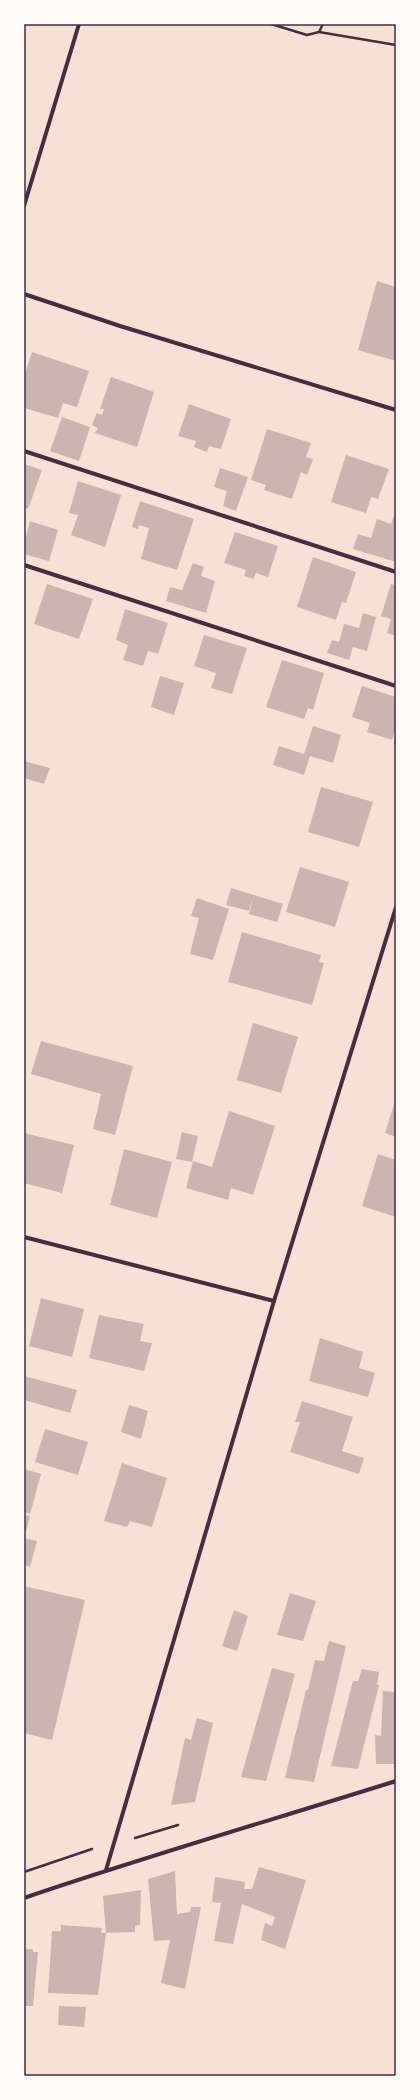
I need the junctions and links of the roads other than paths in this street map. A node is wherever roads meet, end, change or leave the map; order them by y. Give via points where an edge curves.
1 (79, 24) edge
2 (24, 206) edge
3 (24, 294) edge
4 (396, 410) edge
5 (24, 451) edge
6 (24, 565) edge
7 (396, 572) edge
8 (396, 686) edge
9 (396, 907) edge
10 (24, 1238) edge
11 (274, 1301) junction
12 (396, 1781) edge
13 (106, 1870) junction
14 (24, 1898) edge

1 - 2 street
3 - 4 street
5 - 7 street
6 - 8 street
9 - 11 street
10 - 11 street
11 - 13 street
12 - 13 street
13 - 14 street

